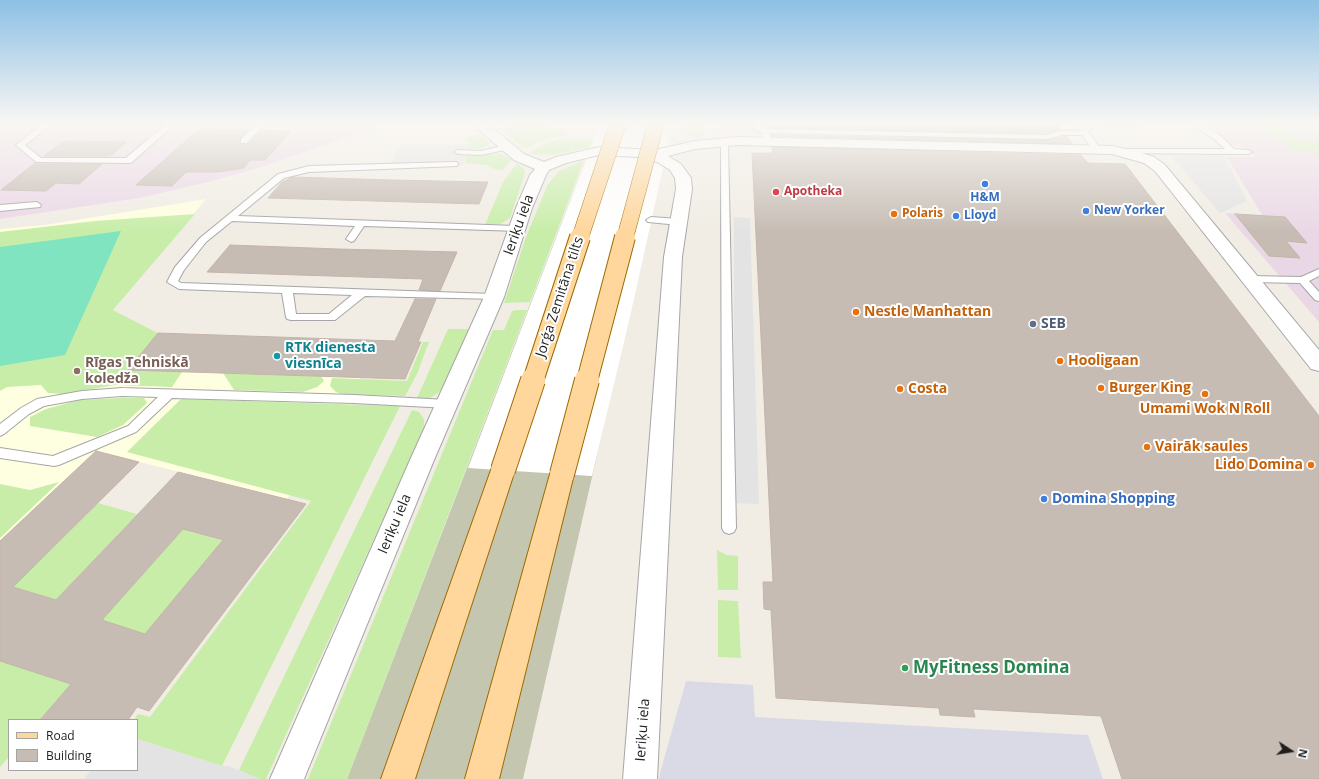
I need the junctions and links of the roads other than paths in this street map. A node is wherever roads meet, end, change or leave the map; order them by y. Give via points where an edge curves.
1 (38, 159) edge
2 (130, 159) edge
3 (524, 159) edge
4 (564, 159) edge
5 (606, 159) edge
6 (646, 159) edge
7 (663, 159) edge
8 (683, 159) edge
9 (721, 159) edge
10 (1146, 159) edge
11 (454, 164) dead end
12 (544, 167) junction
13 (676, 168) junction
14 (37, 205) dead end
15 (0, 208) edge
16 (230, 218) junction
17 (652, 220) dead end
18 (679, 222) junction
19 (361, 223) junction
20 (516, 229) junction
21 (351, 239) dead end
22 (1319, 272) edge
23 (1250, 279) junction
24 (1303, 280) junction
25 (287, 289) junction
26 (363, 292) junction
27 (494, 297) junction
28 (1319, 298) edge
29 (1319, 364) edge
30 (170, 393) junction
31 (448, 404) junction
32 (0, 431) edge
33 (0, 452) edge
34 (729, 528) dead end
35 (287, 779) edge
36 (398, 779) edge
37 (482, 779) edge
38 (640, 779) edge

1 - 2 lane
3 - 12 street
4 - 12 street
5 - 36 main road, Jorģa Zemitāna tilts, bridge
6 - 37 main road, bridge
7 - 13 street
8 - 13 street
9 - 34 lane
10 - 23 street via 1160,168
11 - 16 lane via 294,172 272,182
12 - 20 street, Ieriķu iela via 538,175
13 - 18 street, Ieriķu iela via 683,178 684,189
14 - 15 lane
16 - 19 lane
16 - 25 lane via 203,240 179,269 172,282 179,286
17 - 18 lane
18 - 38 street, Ieriķu iela via 673,257
19 - 20 lane
19 - 21 lane
20 - 27 street, Ieriķu iela
22 - 24 lane
23 - 24 lane
23 - 29 street
24 - 28 lane
25 - 26 lane
25 - 26 lane via 291,317 331,318
26 - 27 lane
27 - 31 street, Ieriķu iela
30 - 31 lane
30 - 32 lane via 115,392 41,402 25,410
30 - 33 lane via 132,429 54,462
31 - 35 street, Ieriķu iela

